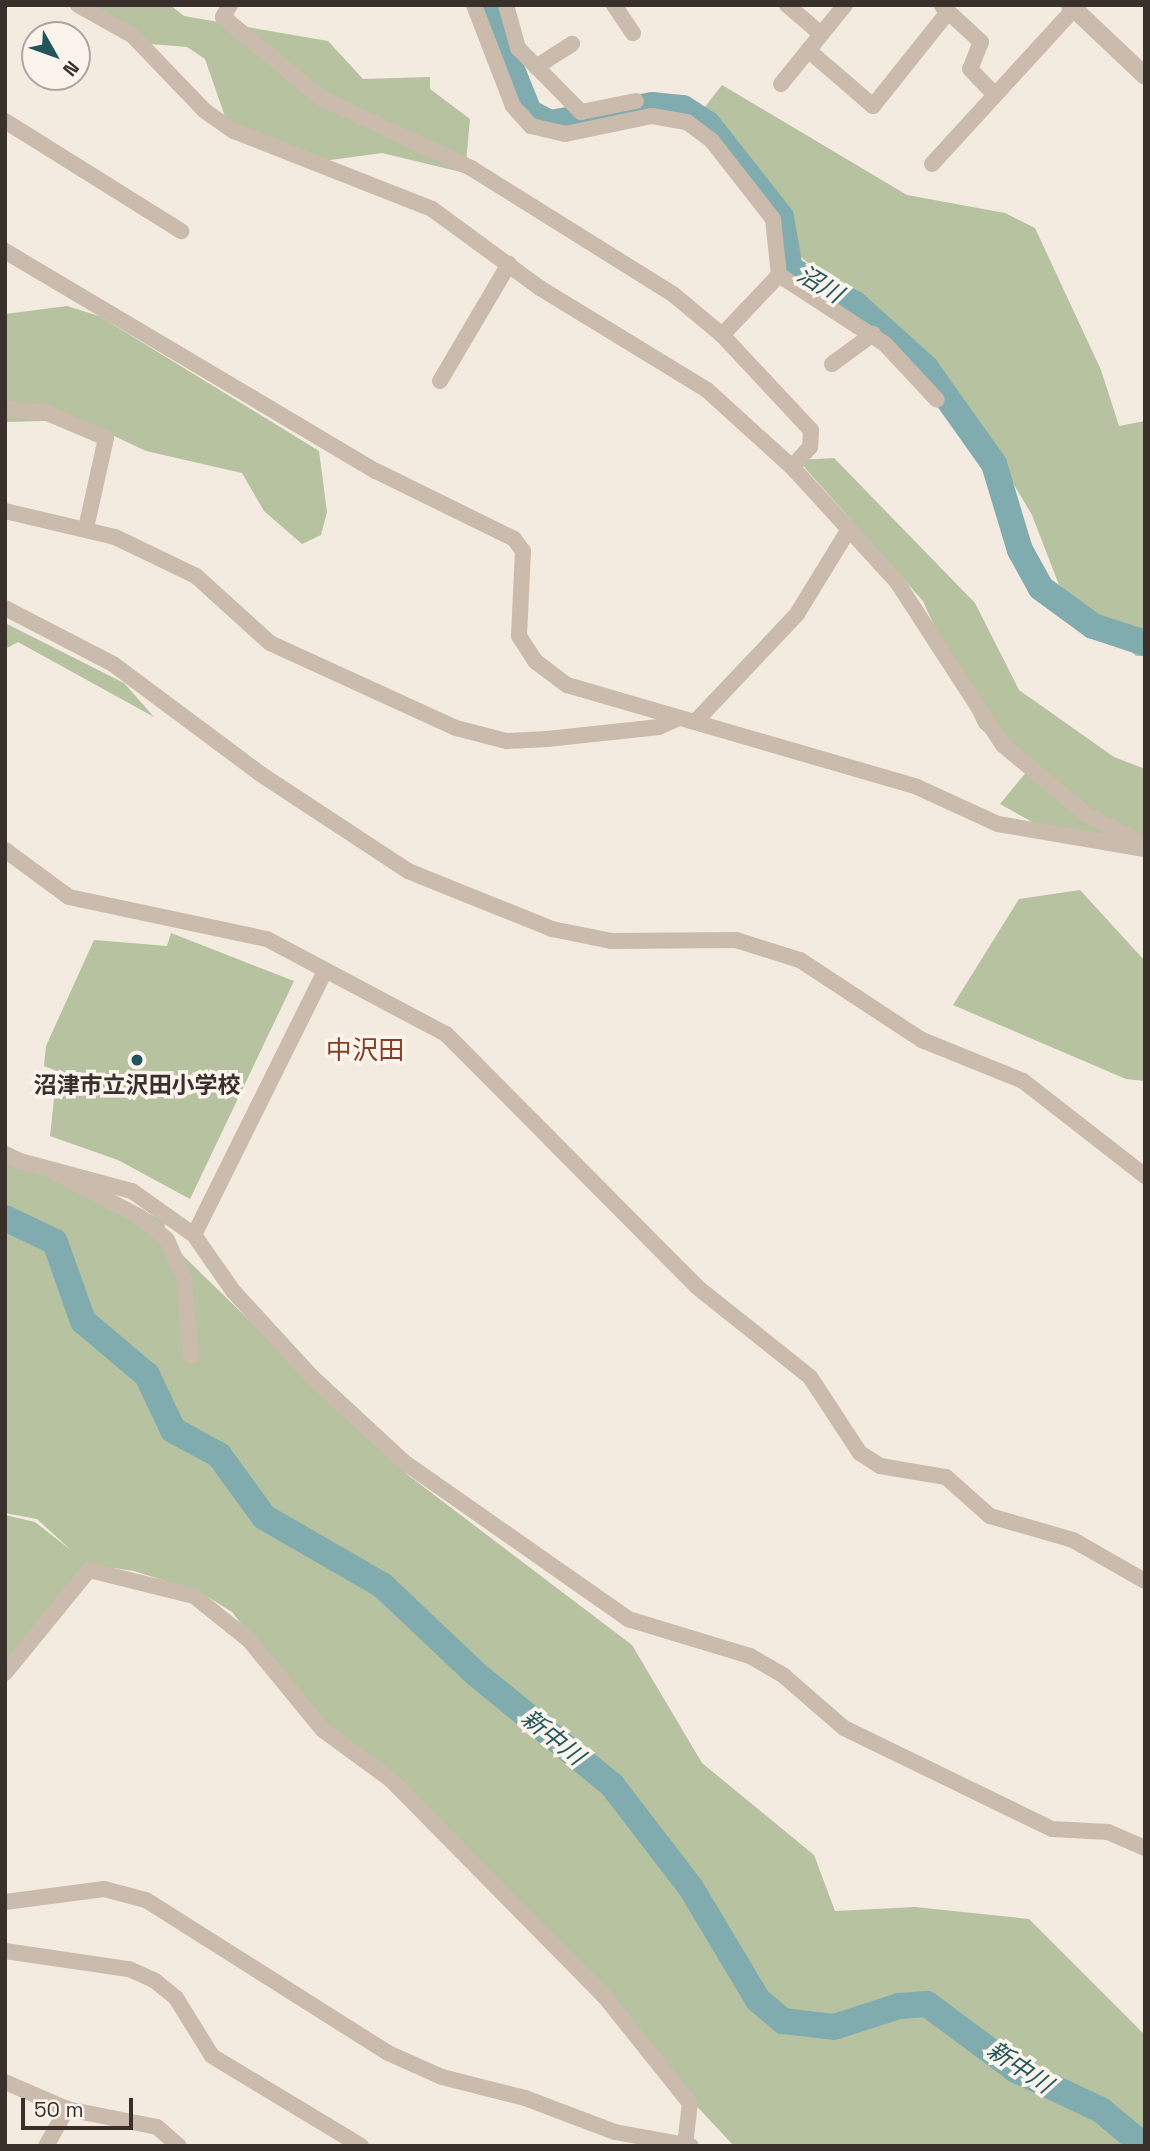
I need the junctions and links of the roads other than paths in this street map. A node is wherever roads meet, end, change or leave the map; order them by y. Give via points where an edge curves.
1 (78, 5) edge
2 (230, 5) edge
3 (474, 5) edge
4 (506, 5) edge
5 (614, 5) edge
6 (787, 5) edge
7 (845, 5) edge
8 (1072, 7) edge
9 (945, 9) edge
10 (633, 33) dead end
11 (821, 34) junction
12 (572, 44) dead end
13 (808, 50) junction
14 (536, 67) junction
15 (1145, 76) edge
16 (781, 84) dead end
17 (995, 95) junction
18 (636, 101) dead end
19 (5, 121) edge
20 (932, 164) dead end
21 (181, 230) dead end
22 (5, 251) edge
23 (509, 264) junction
24 (779, 275) junction
25 (873, 334) junction
26 (722, 335) junction
27 (832, 364) dead end
28 (440, 381) dead end
29 (937, 400) dead end
30 (5, 409) edge
31 (792, 467) junction
32 (5, 511) edge
33 (86, 528) junction
34 (849, 529) junction
35 (5, 608) edge
36 (678, 718) junction
37 (695, 722) junction
38 (1145, 846) edge
39 (5, 850) edge
40 (325, 971) junction
41 (5, 1157) edge
42 (40, 1162) junction
43 (1145, 1176) edge
44 (194, 1235) junction
45 (191, 1356) dead end
46 (1145, 1581) edge
47 (5, 1672) edge
48 (1145, 1848) edge
49 (5, 1902) edge
50 (5, 1951) edge
51 (5, 2082) edge
52 (67, 2109) junction
53 (688, 2145) edge
54 (46, 2146) edge
55 (178, 2146) edge
56 (361, 2146) edge

1 - 23 street via 132,35 205,111 234,131 432,209
2 - 26 street via 223,17 321,98 471,168 674,295
3 - 24 street via 513,106 531,126 565,134 652,116 687,122 712,141 772,219
4 - 14 street via 518,48
5 - 10 street
6 - 11 street
7 - 11 street
8 - 15 street
8 - 17 street
9 - 13 street via 873,106
9 - 17 street via 981,42 970,69
11 - 13 street
12 - 14 street
13 - 16 street
14 - 18 street via 581,112
17 - 20 street
19 - 21 street
22 - 36 street via 376,471 514,539 523,551 519,636 535,661 567,685
23 - 28 street
23 - 31 street via 707,390
24 - 25 street
24 - 26 street
25 - 27 street
25 - 29 street
26 - 31 street via 811,430 810,447
30 - 33 street via 47,413 106,438
31 - 34 street
32 - 33 street
33 - 36 street via 196,576 270,643 456,728 506,741 547,740 659,727
34 - 37 street via 797,614
34 - 38 street via 897,582 1003,744 1087,815
35 - 43 street via 113,664 259,773 408,871 552,929 611,941 736,940 800,960 922,1040 1023,1081
36 - 37 street
37 - 38 street via 917,787 999,824
39 - 40 street via 69,897 267,939
40 - 44 street
40 - 46 street via 446,1034 697,1287 810,1377 860,1453 880,1466 946,1477 990,1516 1073,1541
41 - 42 street
42 - 44 street via 132,1191
42 - 45 street via 96,1199 140,1217 167,1240 184,1278
44 - 48 street via 268,1329 404,1462 628,1619 750,1656 844,1728 1052,1829 1108,1832
47 - 53 street via 89,1570 194,1596 249,1640 323,1730 390,1779 605,1997 690,2103
49 - 53 street via 104,1889 146,1900 379,2047 442,2077 525,2098 615,2132
50 - 56 street via 129,1969 154,1980 176,1998 212,2056
51 - 52 street
52 - 54 street
52 - 55 street via 157,2127

